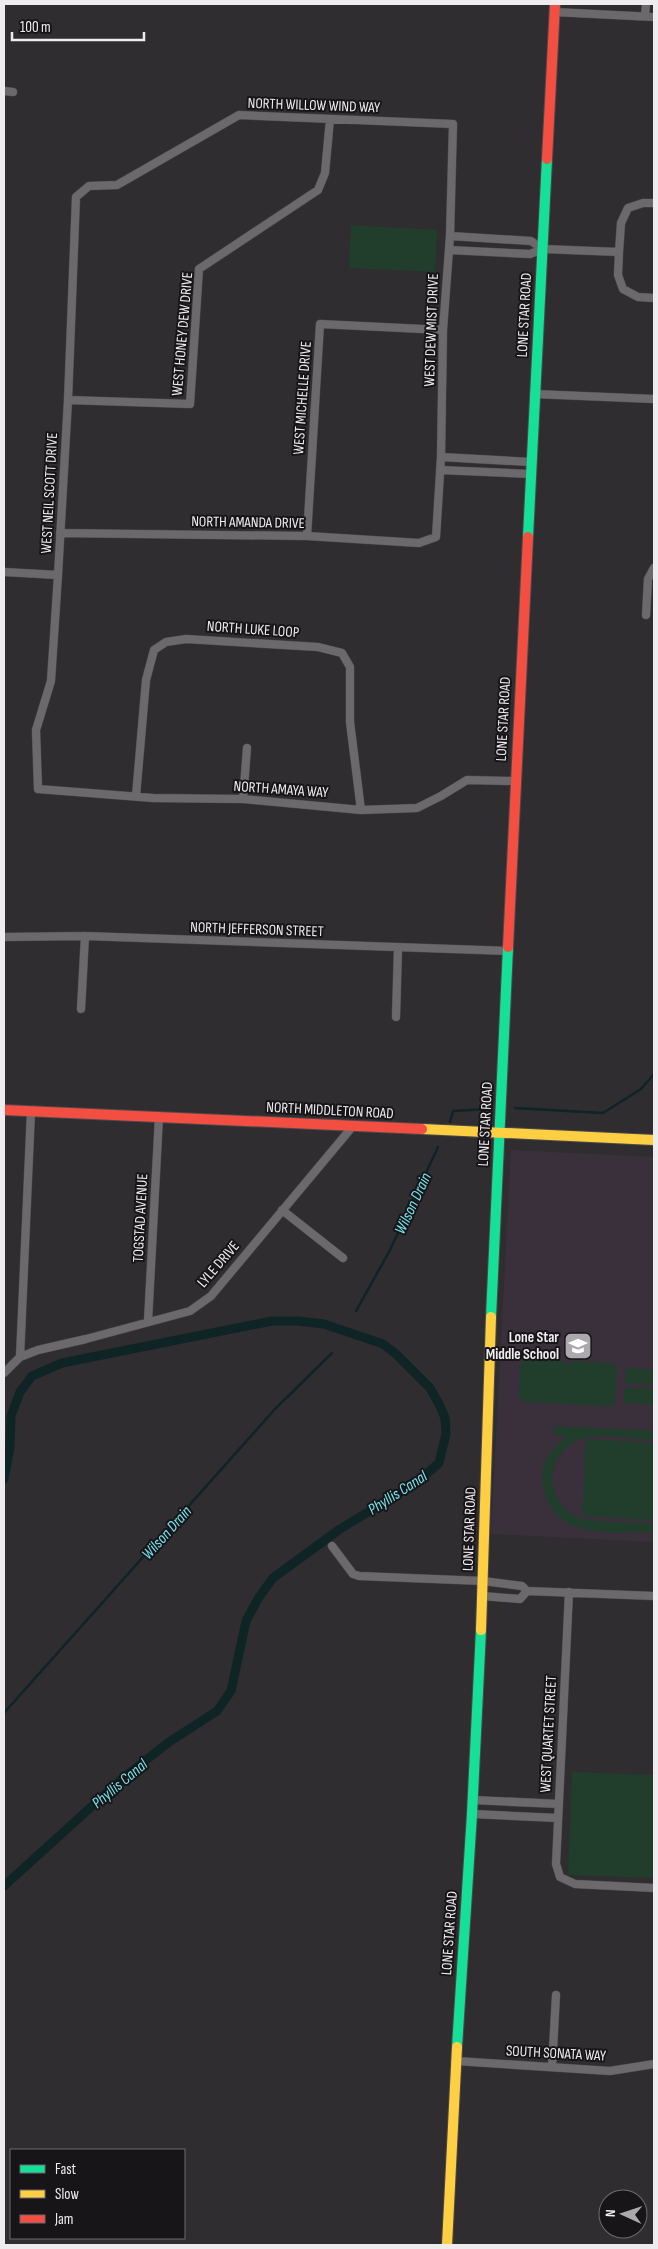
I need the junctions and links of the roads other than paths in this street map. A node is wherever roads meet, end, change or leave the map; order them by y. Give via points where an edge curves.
1 (646, 4) edge
2 (554, 8) edge
3 (645, 16) junction
4 (654, 16) edge
5 (4, 91) edge
6 (13, 92) dead end
7 (330, 119) junction
8 (453, 124) joint
9 (76, 197) joint
10 (654, 203) edge
11 (450, 236) junction
12 (542, 249) junction
13 (449, 250) junction
14 (619, 252) junction
15 (654, 298) edge
16 (443, 330) junction
17 (534, 394) junction
18 (654, 399) edge
19 (68, 400) junction
20 (441, 457) junction
21 (530, 462) junction
22 (440, 470) junction
23 (530, 474) junction
24 (60, 533) junction
25 (307, 536) junction
26 (436, 537) joint
27 (652, 570) edge
28 (4, 572) edge
29 (58, 575) junction
30 (646, 615) dead end
31 (247, 748) dead end
32 (515, 782) junction
33 (38, 789) joint
34 (136, 796) junction
35 (244, 799) junction
36 (361, 810) junction
37 (85, 936) junction
38 (4, 937) edge
39 (398, 948) junction
40 (509, 951) junction
41 (81, 1010) dead end
42 (396, 1018) dead end
43 (4, 1110) edge
44 (31, 1111) junction
45 (159, 1117) junction
46 (352, 1126) junction
47 (500, 1132) junction
48 (654, 1140) edge
49 (282, 1210) junction
50 (343, 1258) dead end
51 (148, 1322) junction
52 (20, 1357) junction
53 (4, 1373) edge
54 (332, 1546) dead end
55 (483, 1581) junction
56 (527, 1591) junction
57 (569, 1592) junction
58 (482, 1596) junction
59 (654, 1596) edge
60 (472, 1800) junction
61 (559, 1804) junction
62 (472, 1814) junction
63 (558, 1818) junction
64 (654, 1888) edge
65 (556, 1996) dead end
66 (456, 2061) junction
67 (654, 2064) edge
68 (552, 2067) junction
69 (447, 2245) edge

1 - 3 street
2 - 3 street
2 - 12 main road, LONE STAR ROAD
3 - 4 street
5 - 6 street
7 - 8 street, NORTH WILLOW WIND WAY
7 - 9 street, NORTH WILLOW WIND WAY via 239,115 117,185 89,186
7 - 19 street, WEST HONEY DEW DRIVE via 325,173 318,190 199,269 190,404
8 - 11 street, WEST DEW MIST DRIVE
9 - 19 street, WEST NEIL SCOTT DRIVE
10 - 14 street via 628,208 620,223
11 - 12 street via 530,241
11 - 13 street, WEST DEW MIST DRIVE
12 - 13 street via 530,254
12 - 14 street
12 - 17 main road, LONE STAR ROAD
13 - 16 street, WEST DEW MIST DRIVE
14 - 15 street via 618,275 623,289 638,297
16 - 20 street, WEST DEW MIST DRIVE
16 - 25 street, WEST MICHELLE DRIVE via 320,324
17 - 18 street
17 - 21 main road, LONE STAR ROAD
19 - 24 street, WEST NEIL SCOTT DRIVE
20 - 21 street
20 - 22 street, WEST DEW MIST DRIVE
21 - 23 main road, LONE STAR ROAD
22 - 23 street
22 - 26 street, WEST DEW MIST DRIVE
23 - 32 main road, LONE STAR ROAD
24 - 25 street, NORTH AMANDA DRIVE
24 - 29 street, WEST NEIL SCOTT DRIVE
25 - 26 street, NORTH AMANDA DRIVE via 419,543
27 - 30 street
28 - 29 street
29 - 33 street, WEST NEIL SCOTT DRIVE via 51,681 36,730
31 - 35 street
32 - 36 street, NORTH AMAYA WAY via 467,780 417,808
32 - 40 main road, LONE STAR ROAD
33 - 34 street, NORTH AMAYA WAY
34 - 35 street, NORTH AMAYA WAY
34 - 36 street, NORTH LUKE LOOP via 146,680 154,650 166,642 186,639 246,642 318,647 342,653 350,667 350,722
35 - 36 street, NORTH AMAYA WAY
37 - 38 street, NORTH JEFFERSON STREET
37 - 39 street, NORTH JEFFERSON STREET
37 - 41 street
39 - 40 street, NORTH JEFFERSON STREET
39 - 42 street
40 - 47 main road, LONE STAR ROAD
43 - 44 main road, NORTH MIDDLETON ROAD
44 - 45 main road, NORTH MIDDLETON ROAD
44 - 52 street
45 - 46 main road, NORTH MIDDLETON ROAD
45 - 51 street, TOGSTAD AVENUE
46 - 47 main road, NORTH MIDDLETON ROAD
46 - 49 street, LYLE DRIVE
47 - 48 main road, NORTH MIDDLETON ROAD
47 - 55 main road, LONE STAR ROAD
49 - 50 street
49 - 51 street, LYLE DRIVE via 211,1296 190,1310
51 - 52 street, LYLE DRIVE
52 - 53 street, LYLE DRIVE
54 - 55 street via 359,1576
55 - 56 street via 522,1586
55 - 58 main road, LONE STAR ROAD
56 - 57 street
56 - 58 street via 520,1599
57 - 59 street
57 - 61 street, WEST QUARTET STREET
58 - 60 main road, LONE STAR ROAD
60 - 61 street
60 - 62 main road, LONE STAR ROAD
61 - 63 street, WEST QUARTET STREET
62 - 63 street
62 - 66 main road, LONE STAR ROAD
63 - 64 street, WEST QUARTET STREET via 556,1864 560,1877 575,1884
65 - 68 street
66 - 68 street, SOUTH SONATA WAY
66 - 69 main road, LONE STAR ROAD
67 - 68 street, SOUTH SONATA WAY via 610,2070

